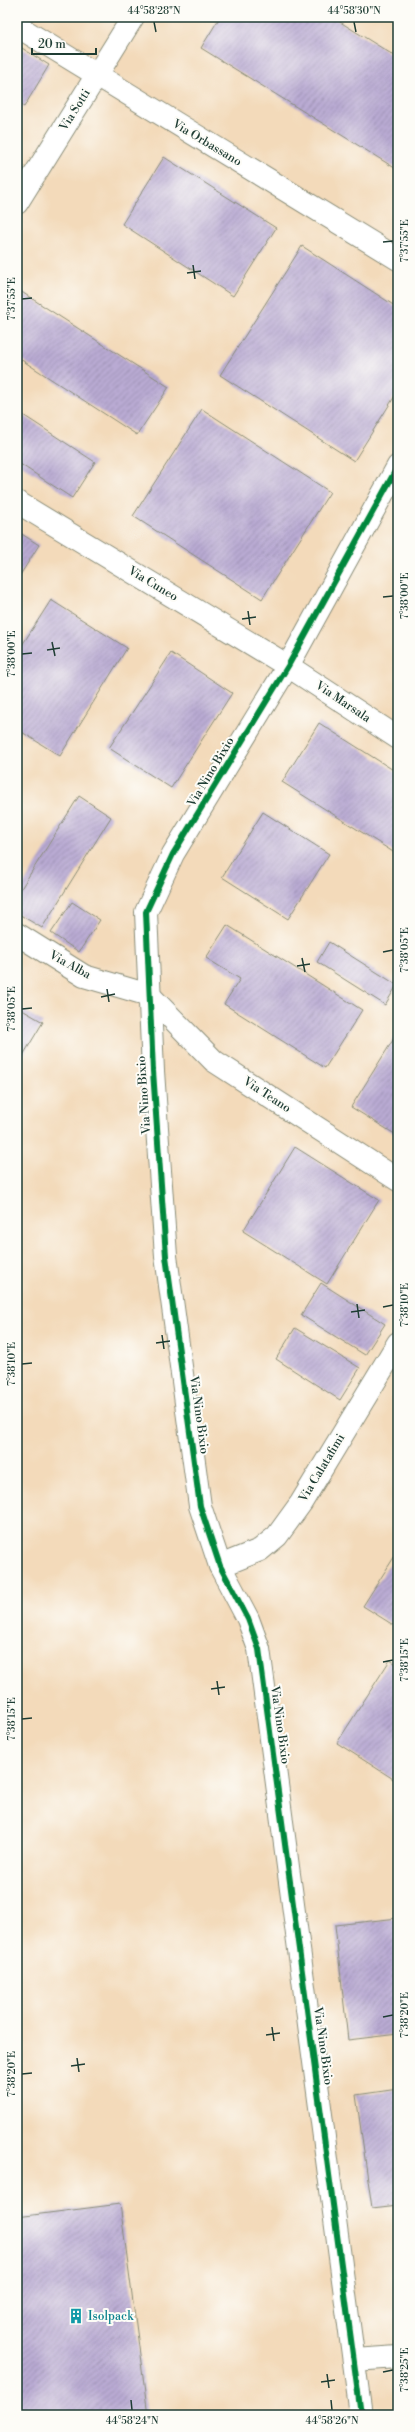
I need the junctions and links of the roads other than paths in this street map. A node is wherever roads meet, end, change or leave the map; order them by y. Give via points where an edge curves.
1 (133, 17) edge
2 (17, 26) edge
3 (97, 75) junction
4 (17, 203) edge
5 (398, 259) edge
6 (398, 466) edge
7 (17, 502) edge
8 (288, 666) junction
9 (398, 738) edge
10 (17, 934) edge
11 (149, 995) junction
12 (398, 1180) edge
13 (398, 1343) edge
14 (220, 1566) junction
15 (398, 2358) edge
16 (354, 2360) junction
17 (362, 2415) edge

1 - 3 street, Via Sotti
2 - 3 street, Via Orbassano
3 - 4 street, Via Sotti
3 - 5 street, Via Orbassano
6 - 8 street, Via Nino Bixio
7 - 8 street, Via Cuneo
8 - 9 street, Via Marsala
8 - 11 street, Via Nino Bixio via 173,854 146,912
10 - 11 street, Via Alba via 84,976
11 - 12 street, Via Teano via 214,1061
11 - 14 street, Via Nino Bixio via 166,1256 200,1506
13 - 14 street, Via Calatafimi via 301,1503 277,1536 260,1550
14 - 16 street, Via Nino Bixio via 248,1619 259,1649
15 - 16 street
16 - 17 street, Via Nino Bixio

